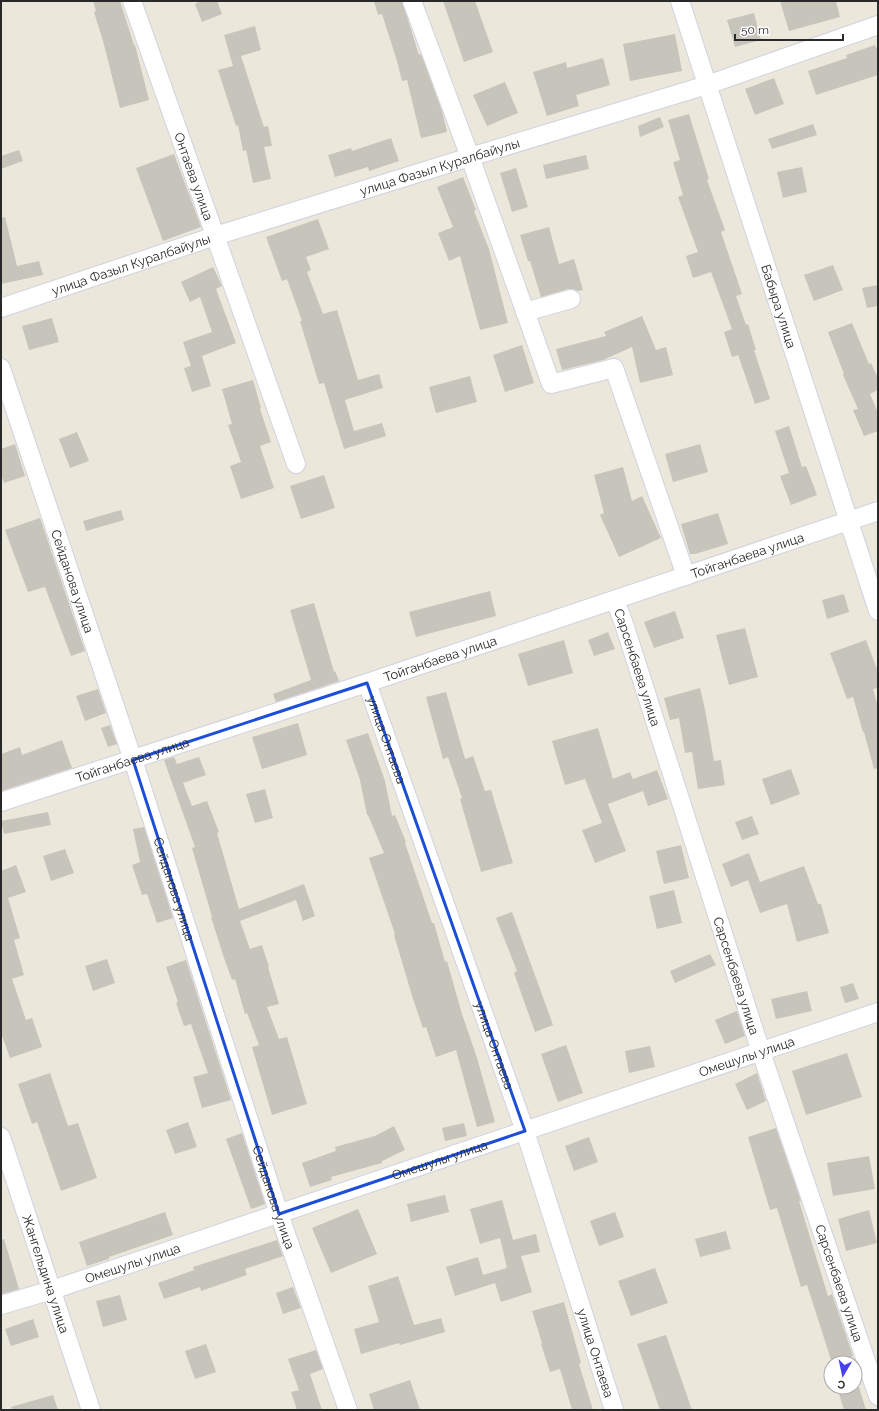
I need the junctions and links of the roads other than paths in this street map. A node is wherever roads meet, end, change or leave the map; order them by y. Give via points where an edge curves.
1 (132, 1) edge
2 (412, 1) edge
3 (680, 1) edge
4 (878, 24) edge
5 (707, 85) junction
6 (470, 157) junction
7 (215, 236) junction
8 (571, 299) dead end
9 (1, 308) edge
10 (525, 312) junction
11 (1, 368) edge
12 (296, 464) dead end
13 (878, 511) edge
14 (850, 520) junction
15 (686, 576) junction
16 (615, 600) junction
17 (878, 611) edge
18 (367, 683) junction
19 (133, 760) junction
20 (1, 802) edge
21 (878, 1012) edge
22 (761, 1052) junction
23 (525, 1131) junction
24 (1, 1137) edge
25 (280, 1214) junction
26 (52, 1290) junction
27 (1, 1305) edge
28 (878, 1396) edge
29 (91, 1410) edge
30 (348, 1410) edge
31 (614, 1410) edge

1 - 7 street, Онтаева улица
2 - 6 street
3 - 5 street, Бабыра улица
4 - 5 street, улица Фазыл Куралбайулы
5 - 6 street, улица Фазыл Куралбайулы
5 - 14 street, Бабыра улица
6 - 7 street, улица Фазыл Куралбайулы
6 - 10 street
7 - 9 street, улица Фазыл Куралбайулы
7 - 12 street, Онтаева улица
8 - 10 street
10 - 15 street via 551,384 614,368
11 - 19 street, Сейданова улица
13 - 14 street, Тойганбаева улица
14 - 15 street, Тойганбаева улица
14 - 17 street, Бабыра улица
15 - 16 street, Тойганбаева улица
16 - 18 street, Тойганбаева улица
16 - 22 street, Сарсенбаева улица
18 - 19 street, Тойганбаева улица
18 - 23 street, улица Онтаева
19 - 20 street, Тойганбаева улица
19 - 25 street, Сейданова улица
21 - 22 street, Омешулы улица
22 - 23 street, Омешулы улица
22 - 28 street, Сарсенбаева улица
23 - 25 street, Омешулы улица
23 - 31 street, улица Онтаева
24 - 26 street, Жангельдина улица
25 - 26 street, Омешулы улица
25 - 30 street, Сейданова улица
26 - 27 street, Омешулы улица
26 - 29 street, Жангельдина улица

